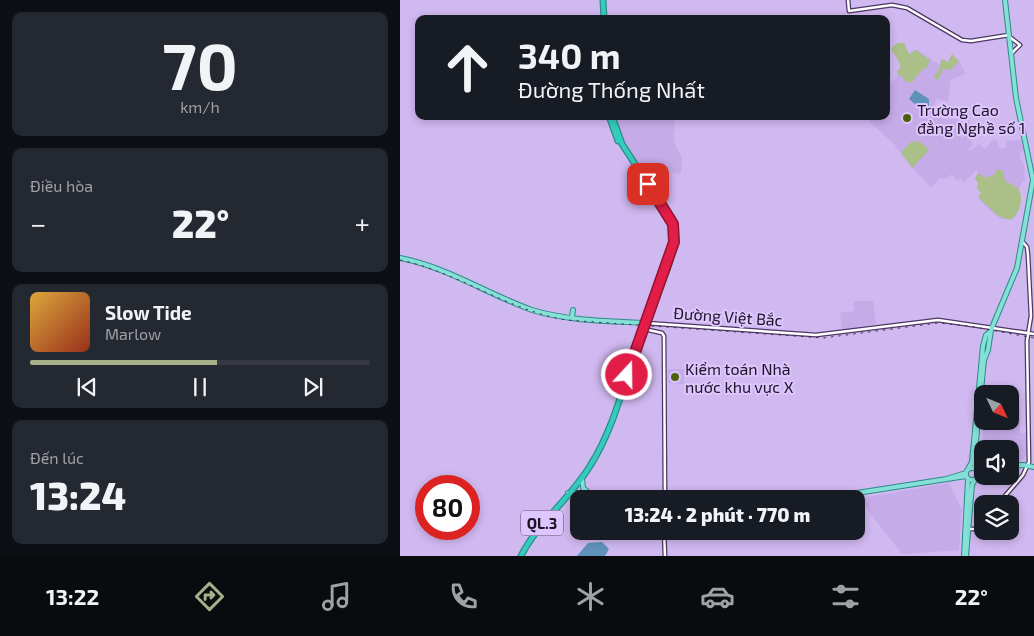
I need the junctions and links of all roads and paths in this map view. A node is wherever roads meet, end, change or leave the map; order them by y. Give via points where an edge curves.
1 (604, 0) edge
2 (848, 0) edge
3 (1005, 0) edge
4 (605, 15) edge
5 (1010, 37) junction
6 (1012, 53) junction
7 (612, 120) edge
8 (1022, 241) junction
9 (400, 258) edge
10 (657, 289) junction
11 (516, 296) dead end
12 (513, 302) junction
13 (573, 310) dead end
14 (629, 314) dead end
15 (648, 315) dead end
16 (572, 318) junction
17 (629, 322) junction
18 (645, 323) junction
19 (644, 329) junction
20 (991, 330) junction
21 (1028, 333) junction
22 (1034, 334) edge
23 (640, 335) dead end
24 (632, 359) junction
25 (980, 385) edge
26 (976, 430) edge
27 (1019, 466) edge
28 (1028, 466) junction
29 (1034, 467) edge
30 (974, 473) edge
31 (974, 473) edge
32 (967, 474) junction
33 (584, 475) junction
34 (974, 481) edge
35 (584, 490) edge
36 (664, 490) edge
37 (865, 491) edge
38 (568, 493) joint
39 (1005, 495) edge
40 (968, 516) junction
41 (974, 528) edge
42 (969, 529) junction
43 (664, 540) edge
44 (965, 554) edge
45 (520, 556) edge
46 (665, 556) edge

1 - 4 highway
2 - 5 street via 849,11 892,5 907,8 962,40
3 - 5 main road
5 - 6 main road
5 - 6 street via 1020,45
6 - 8 main road via 1016,98 1033,180
7 - 10 highway via 622,144 673,228
8 - 20 main road via 1015,275
8 - 21 street via 1028,255 1031,316
9 - 12 main road, Đường Việt Bắc via 428,265
10 - 15 highway
10 - 18 street
11 - 12 main road
12 - 16 main road, Đường Việt Bắc via 543,313
13 - 16 main road
14 - 17 main road
16 - 17 main road, Đường Việt Bắc
17 - 18 main road, Đường Việt Bắc
18 - 19 street
18 - 20 street, Đường Việt Bắc via 816,335 929,320 952,321
18 - 24 street
19 - 24 street
19 - 36 street via 662,332 664,336
20 - 21 street, Đường Việt Bắc
20 - 25 main road via 983,346
21 - 22 street, Đường Việt Bắc
21 - 28 street
23 - 24 highway, QL.3
24 - 33 highway, QL.3 via 601,448
26 - 32 main road via 972,462
27 - 28 main road
28 - 29 main road
28 - 39 street
30 - 32 main road
31 - 32 main road
32 - 37 main road
32 - 40 main road
33 - 35 main road
33 - 38 highway, QL.3
34 - 40 main road
38 - 45 highway, QL.3 via 534,532
40 - 42 main road
40 - 44 main road
41 - 42 street
42 - 44 main road
43 - 46 street

